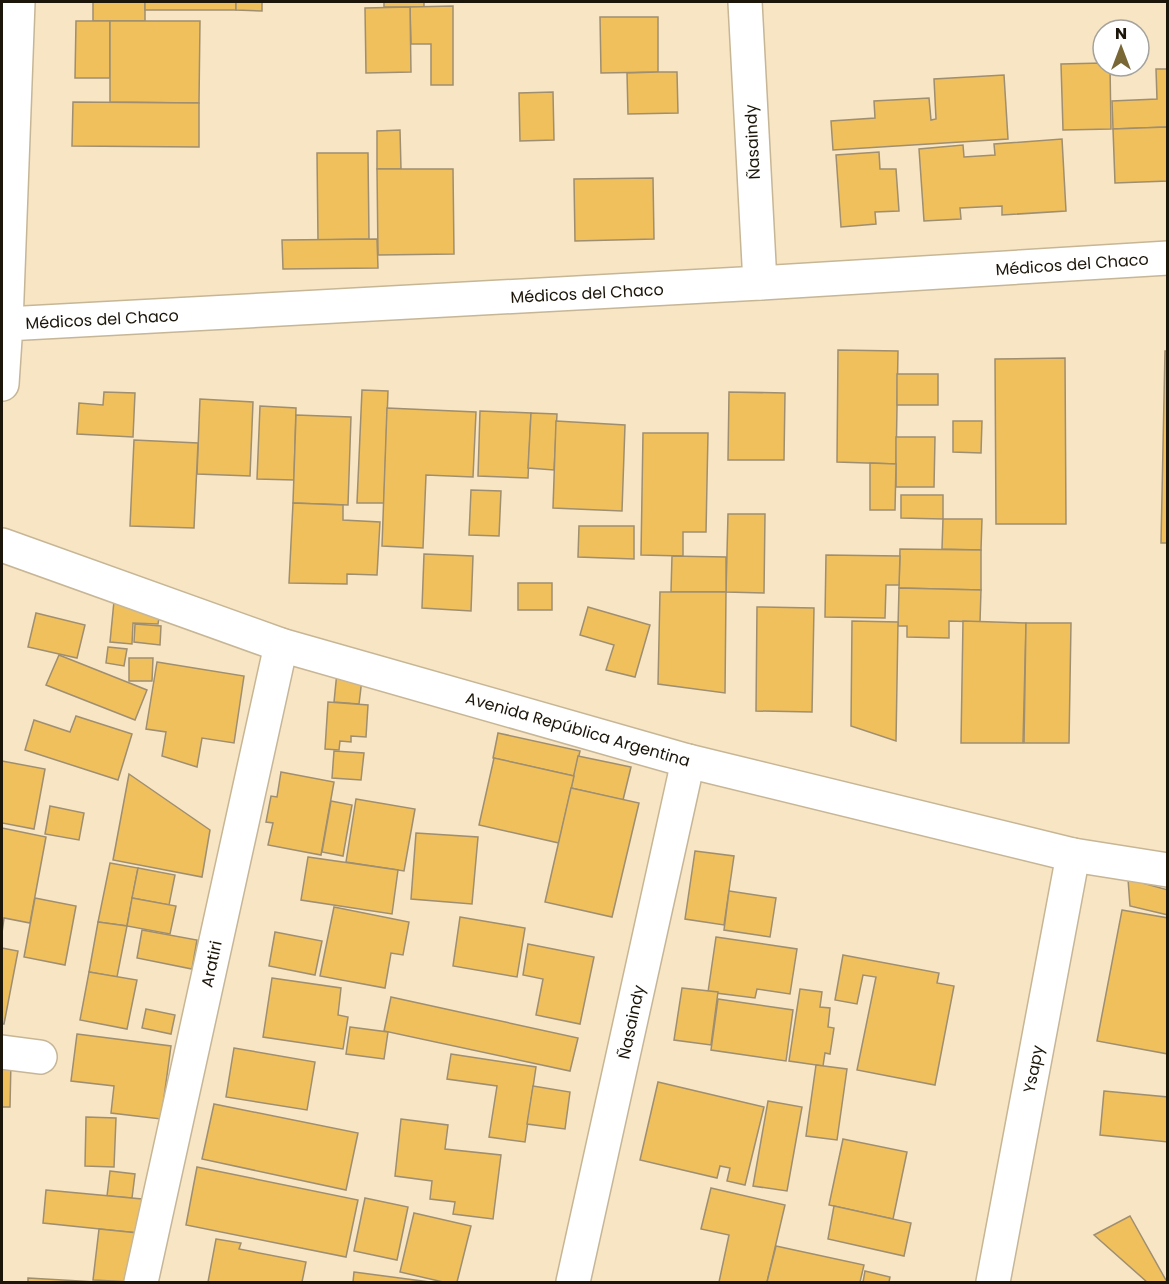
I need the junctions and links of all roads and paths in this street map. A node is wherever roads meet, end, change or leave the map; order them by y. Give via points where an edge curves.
1 (18, 2) edge
2 (744, 2) edge
3 (1167, 258) edge
4 (760, 283) junction
5 (6, 324) junction
6 (2, 384) edge
7 (2, 545) edge
8 (281, 645) junction
9 (688, 761) junction
10 (1073, 855) junction
11 (1167, 870) edge
12 (2, 1052) edge
13 (40, 1057) dead end
14 (141, 1282) edge
15 (573, 1282) edge
16 (993, 1282) edge

1 - 5 main road
2 - 4 main road, Ñasaindy
3 - 4 main road, Médicos del Chaco
4 - 5 main road, Médicos del Chaco
5 - 6 main road
7 - 8 main road, Avenida República Argentina
8 - 9 main road, Avenida República Argentina
8 - 14 main road, Aratiri
9 - 10 main road, Avenida República Argentina
9 - 15 main road, Ñasaindy
10 - 11 main road, Avenida República Argentina
10 - 16 main road, Ysapy
12 - 13 main road

